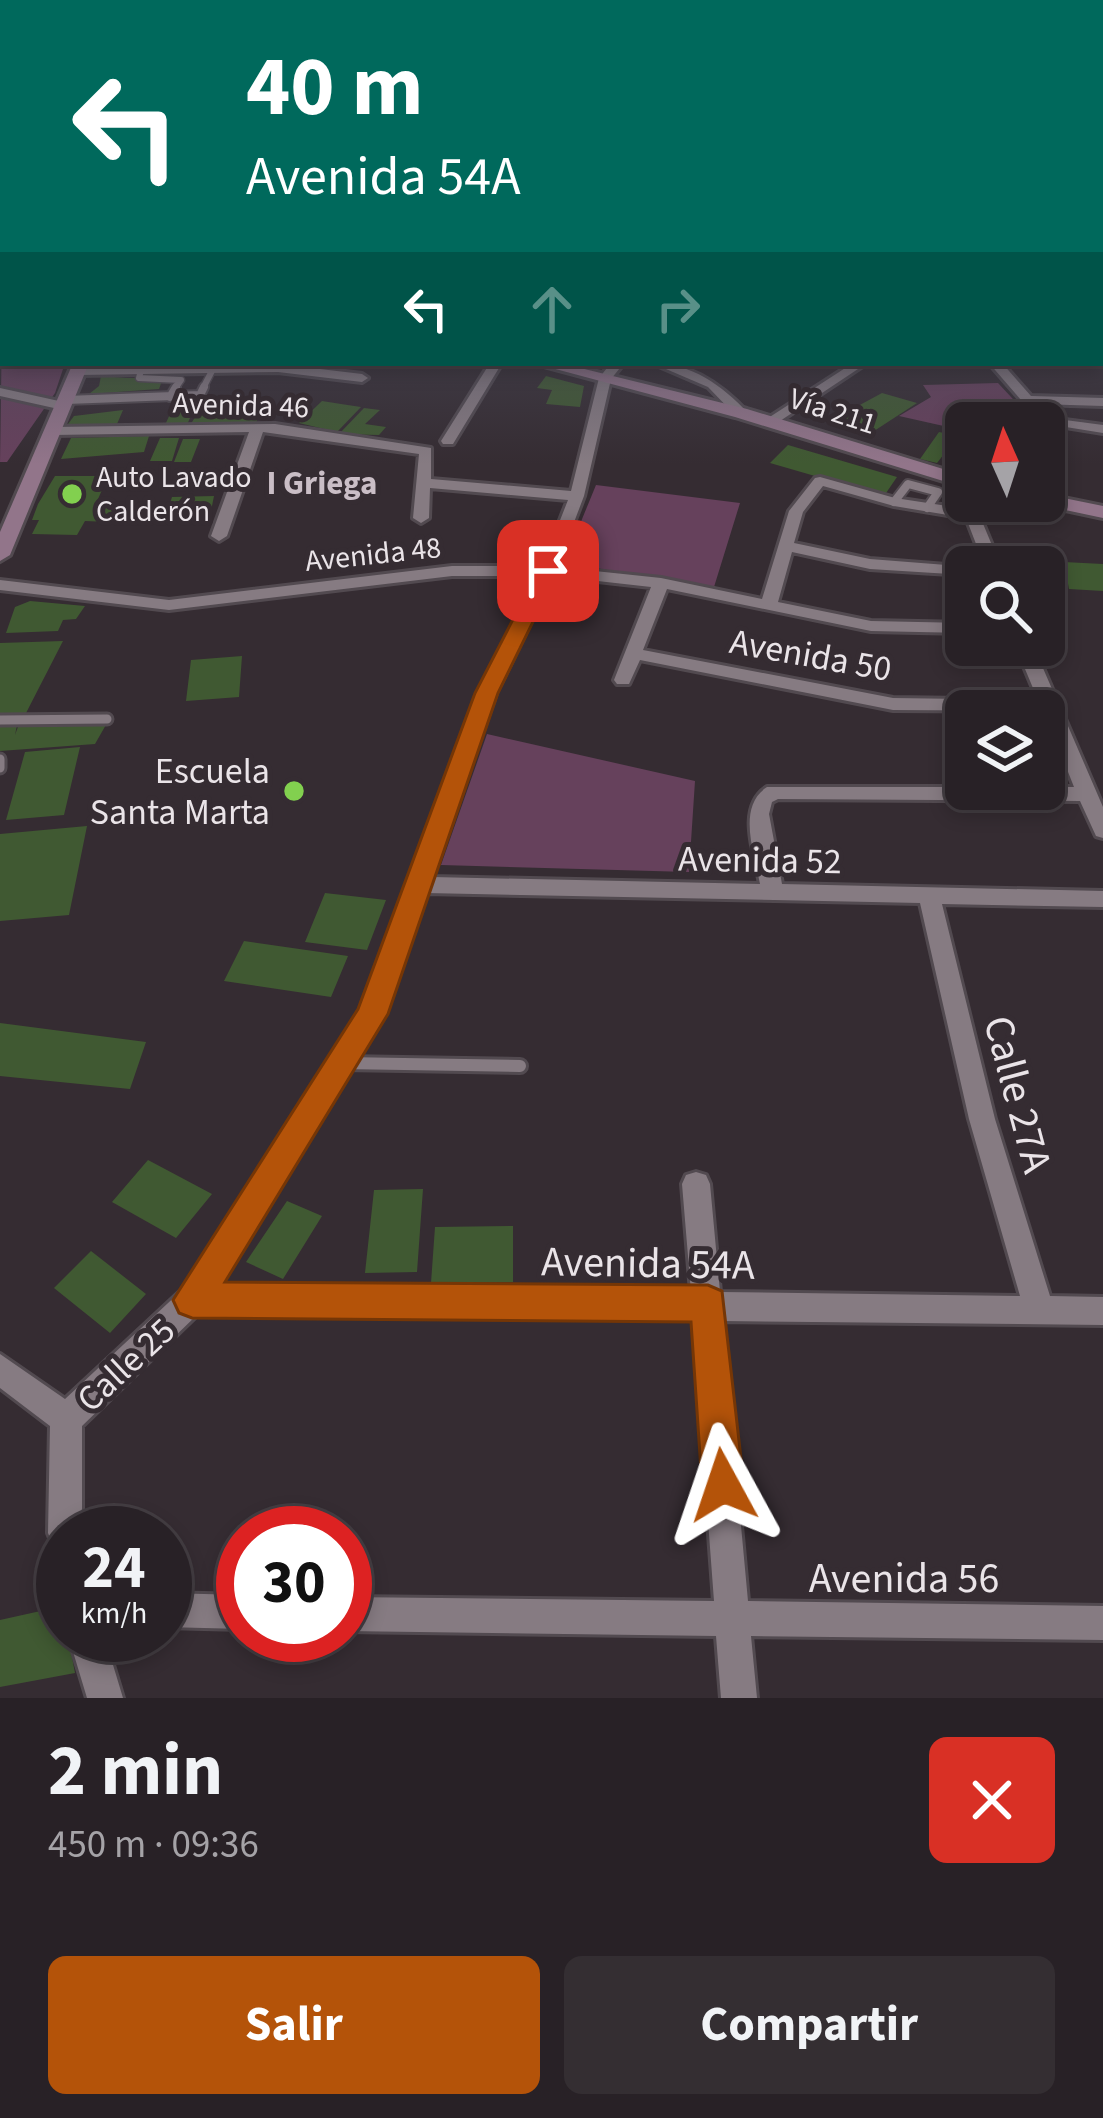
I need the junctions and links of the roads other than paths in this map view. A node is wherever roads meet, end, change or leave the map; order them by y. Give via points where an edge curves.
1 (279, 366) edge
2 (494, 366) edge
3 (571, 366) edge
4 (666, 366) edge
5 (856, 366) edge
6 (997, 366) edge
7 (79, 367) edge
8 (149, 368) edge
9 (212, 369) junction
10 (612, 370) edge
11 (362, 378) dead end
12 (0, 392) edge
13 (170, 397) junction
14 (1026, 400) junction
15 (1103, 402) edge
16 (64, 403) junction
17 (741, 413) junction
18 (769, 422) junction
19 (257, 429) junction
20 (1103, 429) edge
21 (53, 430) junction
22 (448, 441) dead end
23 (945, 476) edge
24 (422, 483) junction
25 (577, 496) junction
26 (1065, 504) edge
27 (945, 508) edge
28 (1103, 512) edge
29 (421, 518) dead end
30 (219, 536) dead end
31 (786, 546) junction
32 (0, 555) edge
33 (945, 569) edge
34 (548, 571) junction
35 (661, 583) junction
36 (0, 585) edge
37 (769, 603) junction
38 (945, 628) edge
39 (636, 653) junction
40 (623, 680) dead end
41 (945, 705) edge
42 (107, 719) dead end
43 (0, 720) edge
44 (1065, 743) edge
45 (0, 759) edge
46 (0, 768) edge
47 (1087, 794) junction
48 (1103, 831) edge
49 (416, 885) junction
50 (772, 892) junction
51 (929, 897) junction
52 (1103, 899) edge
53 (343, 1063) junction
54 (520, 1066) dead end
55 (696, 1184) dead end
56 (192, 1300) junction
57 (708, 1304) junction
58 (1039, 1309) junction
59 (1103, 1311) edge
60 (0, 1370) edge
61 (66, 1419) junction
62 (65, 1506) edge
63 (372, 1614) edge
64 (734, 1621) junction
65 (1103, 1623) edge
66 (94, 1662) edge
67 (105, 1698) edge
68 (739, 1698) edge

1 - 9 street
1 - 11 street
2 - 22 street
3 - 10 main road, Vía 211
4 - 17 street via 712,384
5 - 18 street
6 - 14 street
7 - 8 street
7 - 16 main road
8 - 9 street
8 - 13 lane via 139,378 181,380
9 - 13 lane via 204,393
10 - 17 main road, Vía 211
10 - 25 street, Calle 25
12 - 16 street
13 - 16 lane
14 - 15 street
14 - 20 street via 1057,424
16 - 21 main road
17 - 18 main road, Vía 211
18 - 23 main road, Vía 211
19 - 21 street, Avenida 46
19 - 24 street, Avenida 46 via 426,452
19 - 30 street
21 - 32 main road
24 - 25 street
24 - 29 street
25 - 34 street, Calle 25
26 - 28 main road
27 - 31 street via 820,481 796,511
31 - 33 street
31 - 37 street
34 - 35 street, Avenida 48
34 - 36 street, Avenida 48 via 452,571 169,605
34 - 49 street, Calle 25 via 487,693
35 - 37 street, Avenida 48
35 - 39 street
37 - 38 street, Avenida 48 via 871,626
39 - 40 street
39 - 41 street, Avenida 50 via 892,704
42 - 43 lane
44 - 47 street
45 - 46 lane
47 - 48 street
47 - 50 street via 774,792 759,814
49 - 50 street, Avenida 52
49 - 53 street, Calle 25 via 372,1014
50 - 51 street, Avenida 52
51 - 52 street, Avenida 52
51 - 58 street, Calle 27A via 982,1119
53 - 54 lane
53 - 56 street, Calle 25
55 - 57 street
56 - 57 street, Avenida 54A
56 - 61 street, Calle 25
57 - 58 street, Avenida 54A
57 - 64 street
58 - 59 street, Avenida 54A
60 - 61 street
61 - 62 street, Calle 25
63 - 64 street, Avenida 56
64 - 65 street, Avenida 56
64 - 68 street
66 - 67 street

